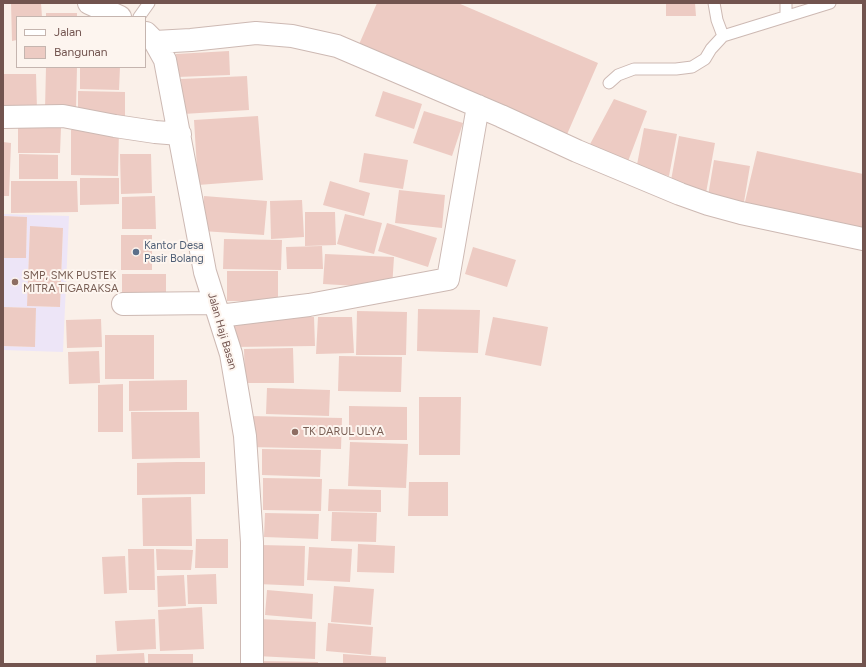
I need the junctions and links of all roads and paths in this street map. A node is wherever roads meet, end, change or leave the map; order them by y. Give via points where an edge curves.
1 (88, 3) edge
2 (149, 3) edge
3 (714, 3) edge
4 (786, 3) edge
5 (830, 3) edge
6 (118, 16) edge
7 (140, 16) edge
8 (786, 16) junction
9 (723, 36) junction
10 (150, 37) edge
11 (609, 83) dead end
12 (478, 106) junction
13 (3, 117) edge
14 (180, 134) junction
15 (863, 239) edge
16 (123, 304) dead end
17 (217, 310) junction
18 (252, 664) edge

1 - 6 street
2 - 7 lane
3 - 9 lane
4 - 8 lane
5 - 8 lane
8 - 9 lane
9 - 11 lane via 711,48 705,59 692,67 634,69 618,75
10 - 12 street via 191,40 256,33 292,36 337,46
10 - 14 street, Jalan Haji Basan via 165,60
12 - 15 street via 577,151 708,204
12 - 17 street via 448,279 310,306
13 - 14 street via 63,116
14 - 17 street, Jalan Haji Basan via 190,201 205,272
16 - 17 street
17 - 18 street, Jalan Haji Basan via 231,354 245,436 252,542

